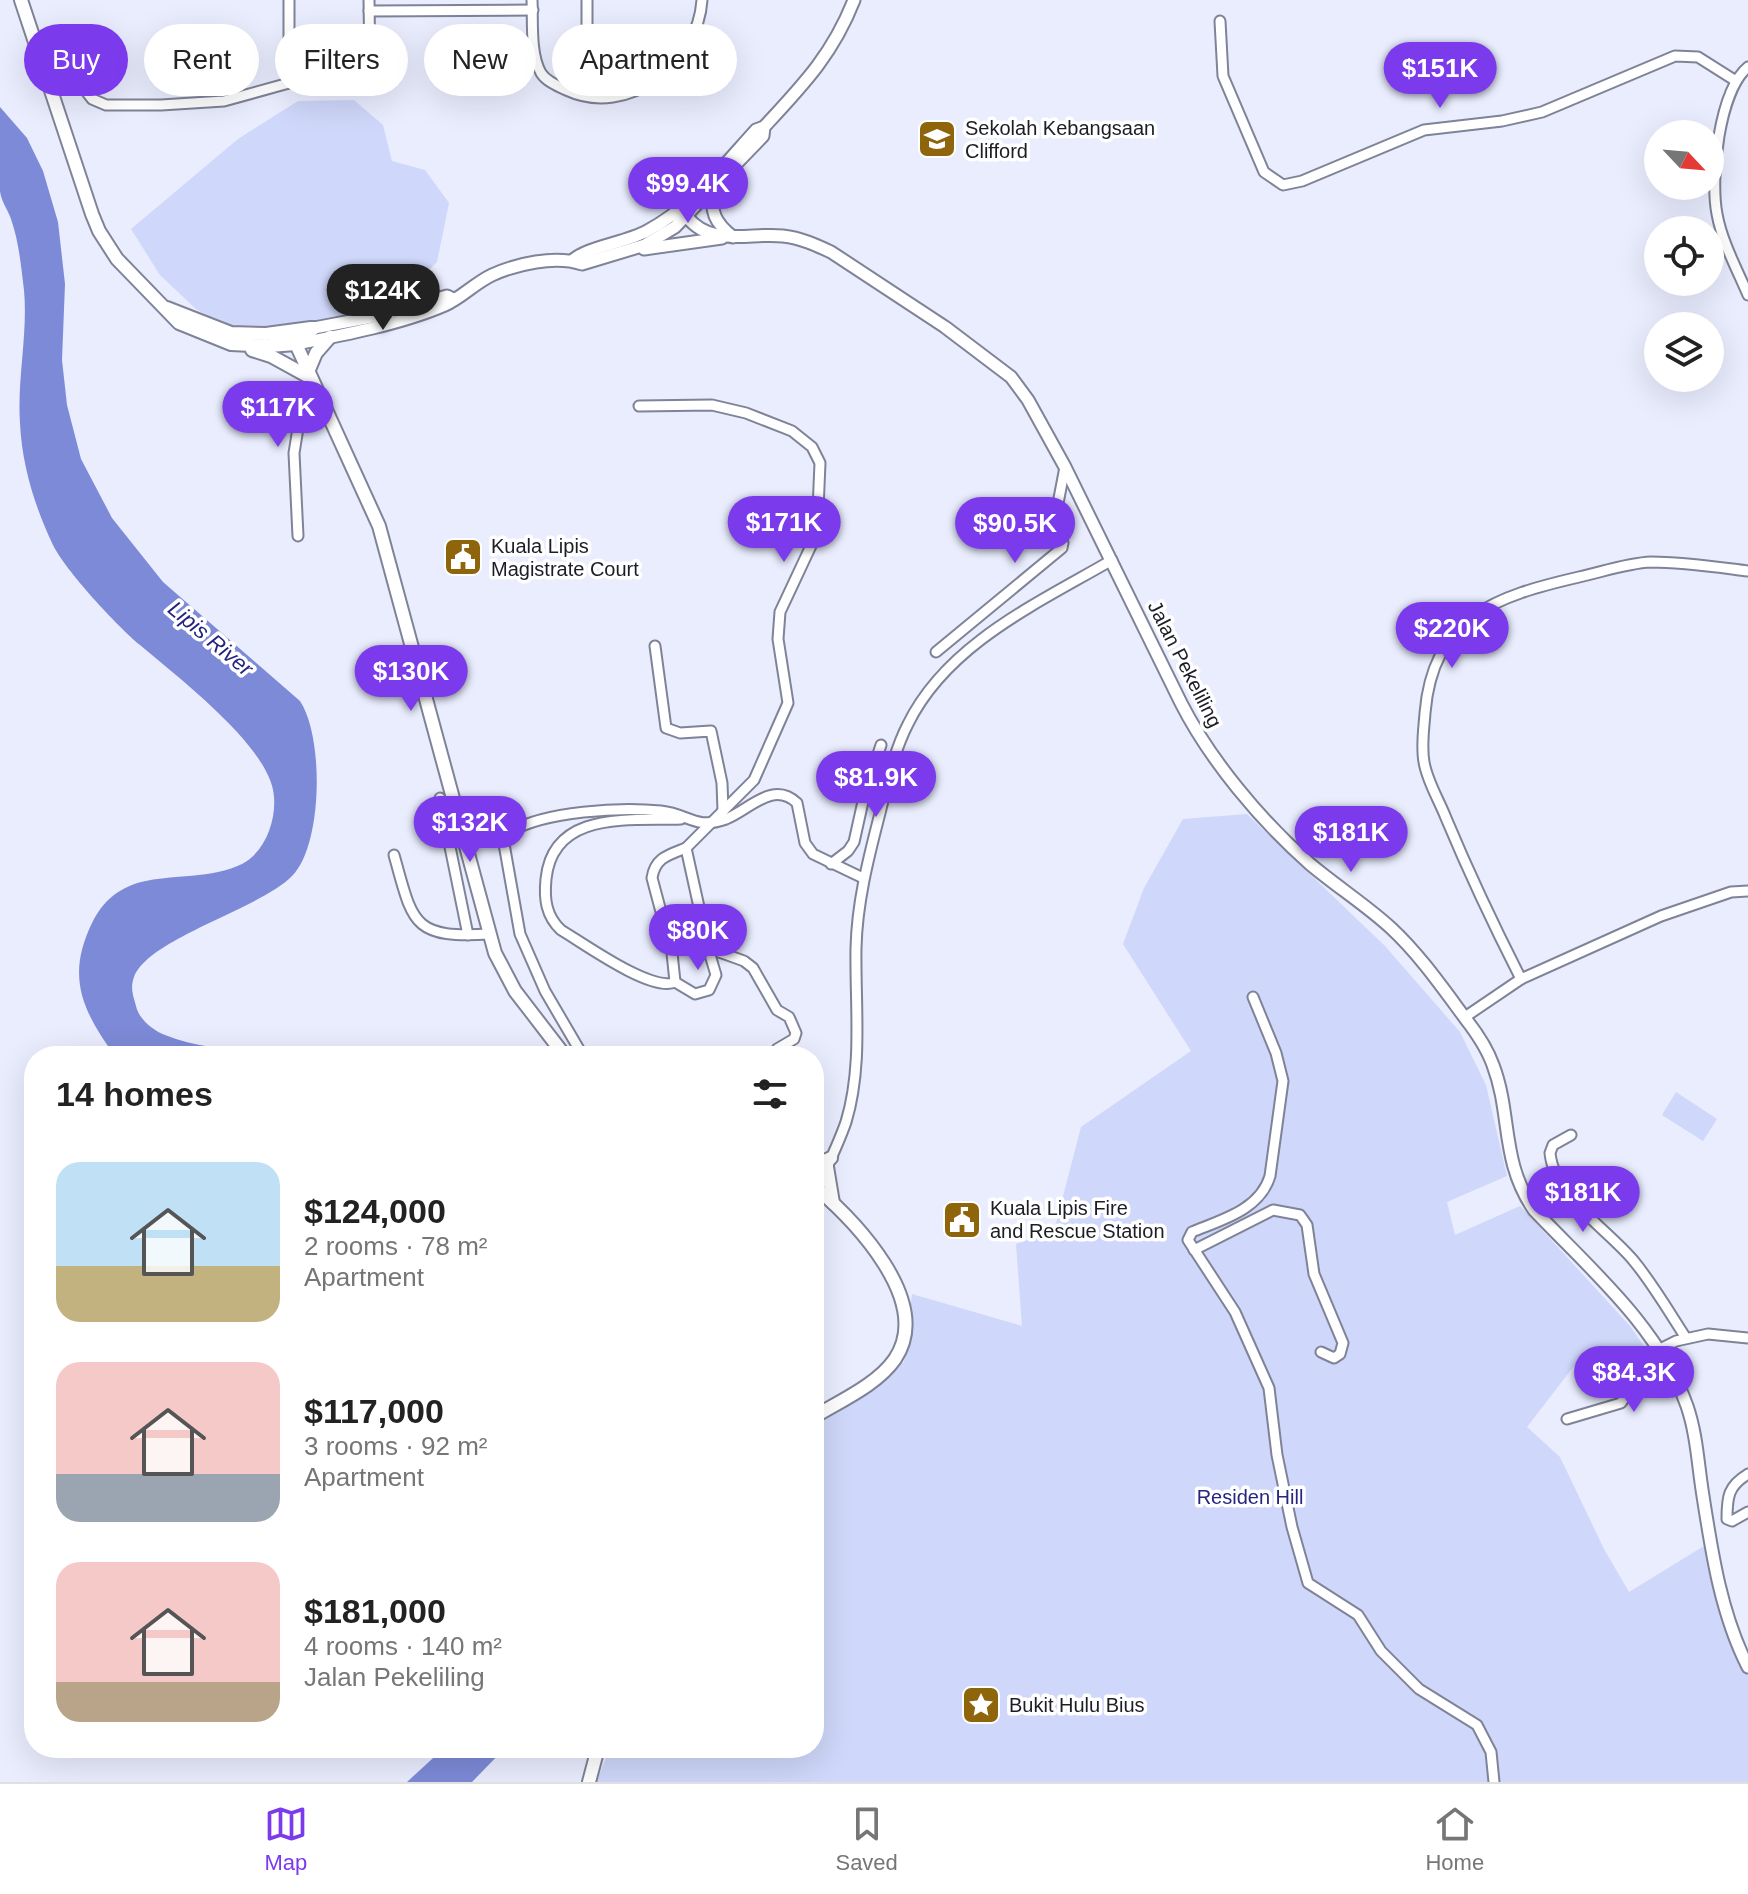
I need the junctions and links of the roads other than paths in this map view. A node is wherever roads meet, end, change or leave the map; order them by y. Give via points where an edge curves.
1 (21, 0) edge
2 (289, 0) edge
3 (587, 0) edge
4 (702, 0) edge
5 (854, 0) edge
6 (448, 5) edge
7 (532, 5) edge
8 (369, 6) edge
9 (1220, 21) dead end
10 (30, 24) edge
11 (289, 24) edge
12 (587, 24) edge
13 (1748, 67) edge
14 (1736, 81) junction
15 (275, 87) edge
16 (55, 96) edge
17 (90, 96) edge
18 (764, 127) junction
19 (715, 189) junction
20 (695, 195) junction
21 (687, 217) junction
22 (668, 218) junction
23 (728, 237) junction
24 (632, 250) junction
25 (572, 261) junction
26 (1748, 295) edge
27 (453, 299) junction
28 (162, 306) junction
29 (314, 328) junction
30 (271, 334) junction
31 (330, 337) junction
32 (231, 344) junction
33 (296, 344) junction
34 (311, 379) junction
35 (639, 406) dead end
36 (1065, 467) junction
37 (298, 536) dead end
38 (1112, 560) junction
39 (1748, 571) edge
40 (655, 646) dead end
41 (936, 652) dead end
42 (881, 745) dead end
43 (440, 798) dead end
44 (723, 811) junction
45 (687, 819) junction
46 (709, 825) junction
47 (686, 848) junction
48 (394, 855) dead end
49 (831, 864) junction
50 (863, 878) junction
51 (1748, 891) edge
52 (489, 934) junction
53 (468, 935) junction
54 (708, 948) junction
55 (1521, 979) junction
56 (675, 982) junction
57 (1253, 997) dead end
58 (1465, 1017) junction
59 (557, 1046) edge
60 (577, 1046) edge
61 (782, 1046) edge
62 (1571, 1135) dead end
63 (824, 1164) edge
64 (824, 1195) edge
65 (833, 1203) junction
66 (1194, 1250) junction
67 (1686, 1338) junction
68 (1748, 1338) edge
69 (1658, 1350) junction
70 (1321, 1352) dead end
71 (824, 1410) edge
72 (1567, 1419) dead end
73 (1748, 1475) edge
74 (1748, 1512) edge
75 (1748, 1667) edge
76 (595, 1758) edge
77 (589, 1782) edge
78 (1494, 1782) edge

1 - 10 main road
2 - 11 street
3 - 12 street
4 - 7 street via 695,32 678,61 644,87 605,97 572,92 545,78 536,62
5 - 18 street via 827,57
6 - 7 street
6 - 8 street
9 - 14 street via 1223,76 1264,172 1283,185 1415,132 1542,112 1675,56 1698,57
13 - 14 street
14 - 26 street via 1724,108 1715,198 1720,227
15 - 17 street via 224,101 161,105 106,105
16 - 28 main road via 99,231 117,259
18 - 19 street via 763,136
18 - 20 street
19 - 21 street
19 - 23 street via 711,205
20 - 21 street
20 - 22 street
21 - 22 street
21 - 23 street
21 - 24 street
22 - 25 street via 626,242 579,254
23 - 24 street, Jalan Pekeliling
23 - 36 street, Jalan Pekeliling via 781,236 814,244 955,334 1011,377
24 - 25 street via 582,264
25 - 27 street via 518,266
27 - 29 street via 447,296
27 - 31 street
28 - 30 main road via 231,333
28 - 32 main road via 179,323
29 - 30 main road
29 - 33 main road
30 - 33 main road
31 - 33 street
31 - 34 main road via 316,353
32 - 33 main road
32 - 34 main road via 271,356
33 - 34 main road
34 - 37 street via 294,453
34 - 52 main road via 379,526
35 - 44 street via 712,405 746,413 792,431 812,447 820,463 817,533 780,612 778,639 788,703 754,780
36 - 38 street, Jalan Pekeliling
36 - 41 street via 1055,519 1062,548
38 - 50 street via 1005,623 933,686 898,747
38 - 58 street, Jalan Pekeliling via 1189,719 1240,789 1297,852 1392,928
39 - 55 street via 1642,563 1540,586 1481,610 1443,649 1426,698 1424,763
40 - 44 street via 666,728 680,733 711,731
42 - 49 street via 854,842
43 - 53 street
44 - 46 street
45 - 46 street
45 - 56 street via 580,828 557,844 545,889 548,913 561,930 646,980
45 - 60 street via 664,811 632,810 553,816 518,828 506,839 520,934
46 - 47 street
46 - 49 street via 769,795 788,796 797,803 805,843
47 - 54 street
47 - 56 street via 659,860 652,878
48 - 53 street via 413,916 435,931
49 - 50 street
50 - 63 street via 856,1071 846,1122
51 - 55 street via 1661,916
52 - 53 street
52 - 59 main road via 515,991
54 - 56 street via 716,975 709,990 695,994
54 - 61 street via 753,968 777,1010 789,1017 796,1037
55 - 58 street
57 - 66 street via 1283,1081 1270,1176 1257,1200 1189,1234
58 - 69 street, Jalan Pekeliling via 1494,1066 1511,1162 1525,1197 1626,1307
62 - 67 street via 1553,1145 1550,1153 1562,1184 1633,1260
63 - 65 main road
64 - 65 main road
65 - 71 main road via 889,1269 901,1305 903,1337 885,1370
66 - 70 street via 1273,1210 1300,1215 1307,1225 1314,1274 1343,1343 1334,1358
66 - 78 street via 1235,1312 1269,1388 1277,1455 1308,1583 1358,1615 1381,1651 1419,1689 1477,1725 1491,1752
67 - 68 street
67 - 69 street
69 - 72 street via 1621,1403
69 - 75 street, Jalan Pekeliling via 1677,1382 1692,1426 1718,1581
73 - 74 street via 1729,1492 1727,1519
76 - 77 main road

